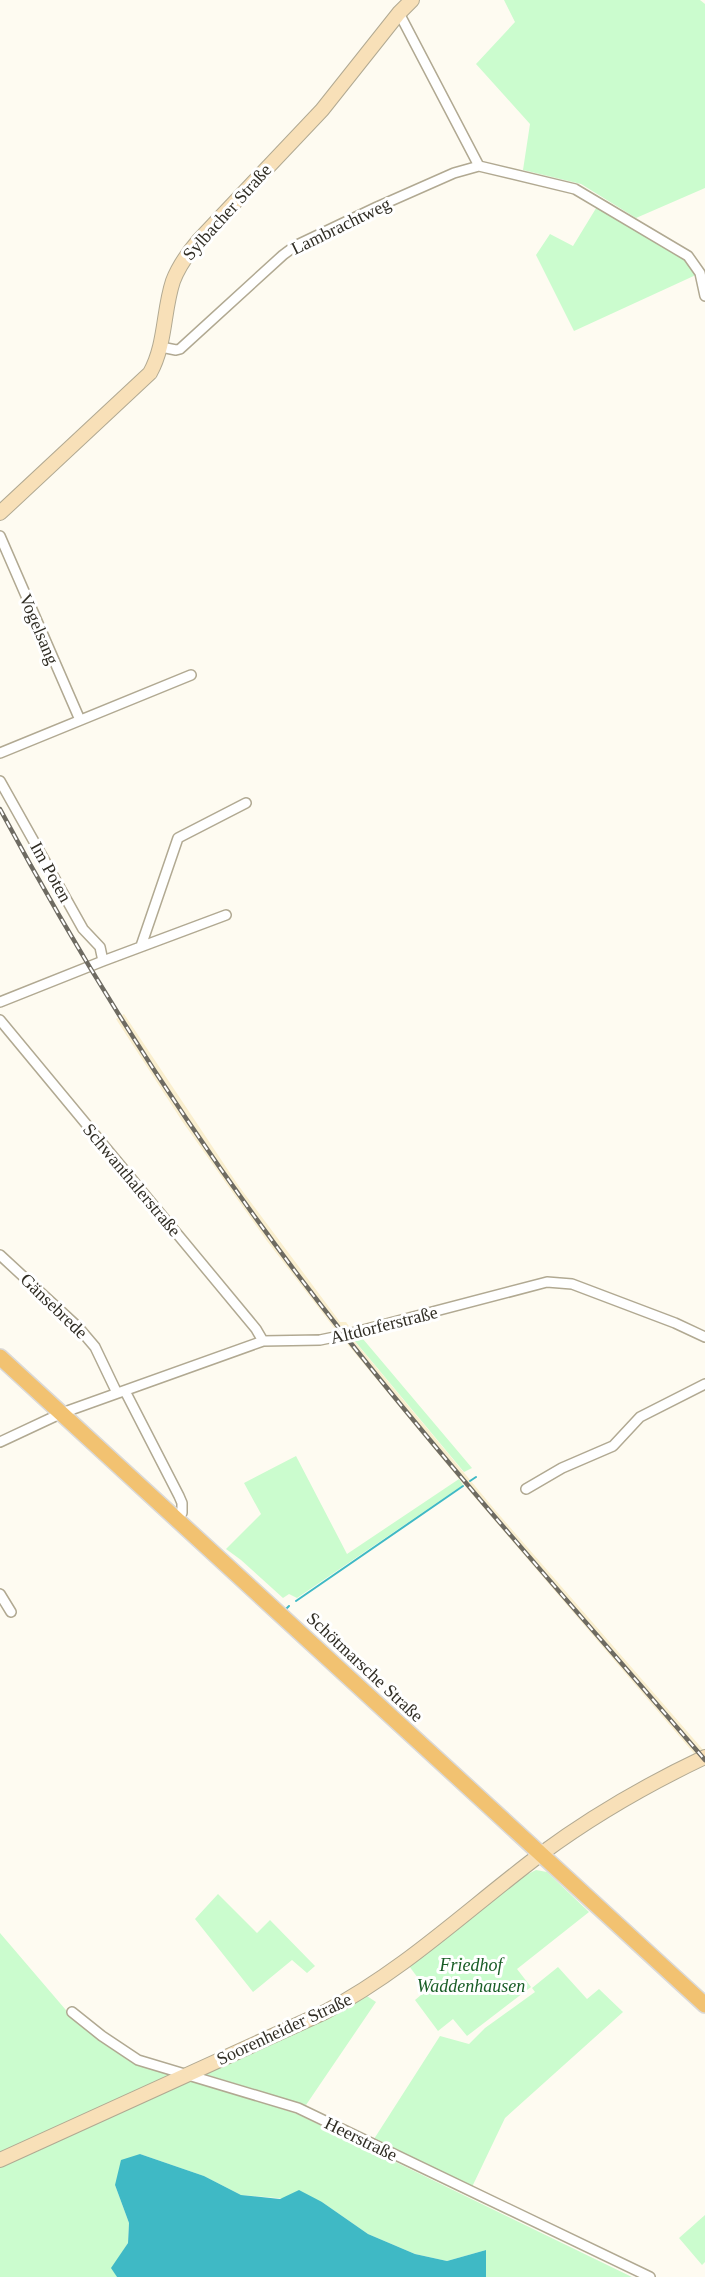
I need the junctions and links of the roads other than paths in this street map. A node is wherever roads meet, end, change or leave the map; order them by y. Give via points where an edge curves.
1 (412, 0) edge
2 (399, 13) junction
3 (480, 166) junction
4 (705, 296) edge
5 (161, 347) junction
6 (0, 513) edge
7 (0, 536) edge
8 (191, 675) dead end
9 (80, 720) junction
10 (0, 753) edge
11 (0, 781) edge
12 (246, 803) dead end
13 (226, 915) dead end
14 (141, 946) junction
15 (103, 961) junction
16 (0, 1002) edge
17 (0, 1020) edge
18 (0, 1255) edge
19 (705, 1337) edge
20 (263, 1341) junction
21 (0, 1357) edge
22 (705, 1384) edge
23 (121, 1392) junction
24 (62, 1413) junction
25 (0, 1442) edge
26 (526, 1489) dead end
27 (182, 1513) dead end
28 (0, 1593) edge
29 (11, 1612) dead end
30 (705, 1757) edge
31 (541, 1854) junction
32 (705, 2005) edge
33 (72, 2012) dead end
34 (188, 2074) junction
35 (0, 2160) edge
36 (650, 2277) edge

1 - 2 main road, Sylbacher Straße
2 - 3 street
2 - 5 main road, Sylbacher Straße via 322,110 186,256 172,283
3 - 4 street, Lambrachtweg via 575,189 688,256 700,273
3 - 5 street, Lambrachtweg via 454,173 295,246 180,349
5 - 6 main road, Sylbacher Straße via 150,373 141,383
7 - 9 street, Vogelsang
8 - 9 street
9 - 10 street
11 - 15 street, Im Poten via 83,929 100,946
12 - 14 street via 178,838
13 - 14 street
14 - 15 street
15 - 16 street
17 - 20 street, Schwanthalerstraße
18 - 23 street, Gänsebrede via 78,1326
19 - 20 street, Altdorferstraße via 572,1284 548,1282 320,1340
20 - 23 street, Altdorferstraße
21 - 24 main road, Schötmarsche Straße
22 - 26 street via 640,1417 613,1446
23 - 24 street, Altdorferstraße
23 - 27 street, Gänsebrede via 179,1496
24 - 25 street, Altdorferstraße
24 - 31 main road, Schötmarsche Straße
28 - 29 street
30 - 31 main road, Soorenheider Straße via 637,1792
31 - 32 main road, Schötmarsche Straße
31 - 34 main road, Soorenheider Straße via 412,1958 358,1995
33 - 34 street, Heerstraße via 138,2060
34 - 35 main road, Soorenheider Straße
34 - 36 street, Heerstraße via 298,2108

